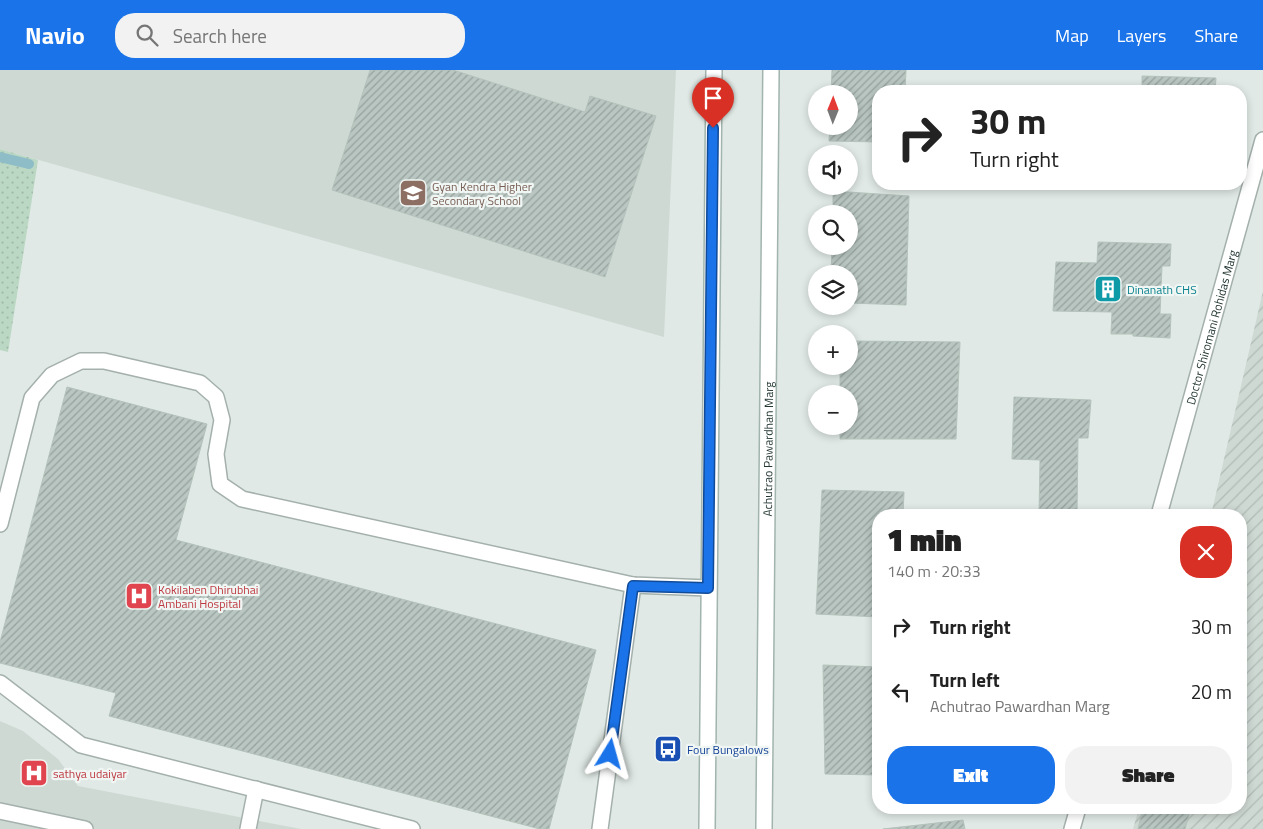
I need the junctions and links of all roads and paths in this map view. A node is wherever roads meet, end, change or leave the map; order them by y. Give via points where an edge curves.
1 (714, 70) edge
2 (771, 70) edge
3 (1263, 140) edge
4 (1161, 509) edge
5 (0, 524) edge
6 (633, 586) junction
7 (708, 588) junction
8 (0, 683) edge
9 (256, 789) junction
10 (0, 811) edge
11 (1076, 814) edge
12 (85, 829) edge
13 (248, 829) edge
14 (412, 829) edge
15 (600, 829) edge
16 (706, 829) edge
17 (764, 829) edge
18 (1072, 829) edge

1 - 7 main road
2 - 17 main road, Achutrao Pawardhan Marg
3 - 4 main road, Doctor Shiromani Rohidas Marg
5 - 6 main road via 32,398 52,375 81,361 104,361 200,383 216,397 222,420 216,454 220,484 242,499
6 - 7 main road
6 - 15 main road
7 - 16 main road
8 - 9 main road via 80,745
9 - 13 main road
9 - 14 main road
10 - 12 main road
11 - 18 main road

